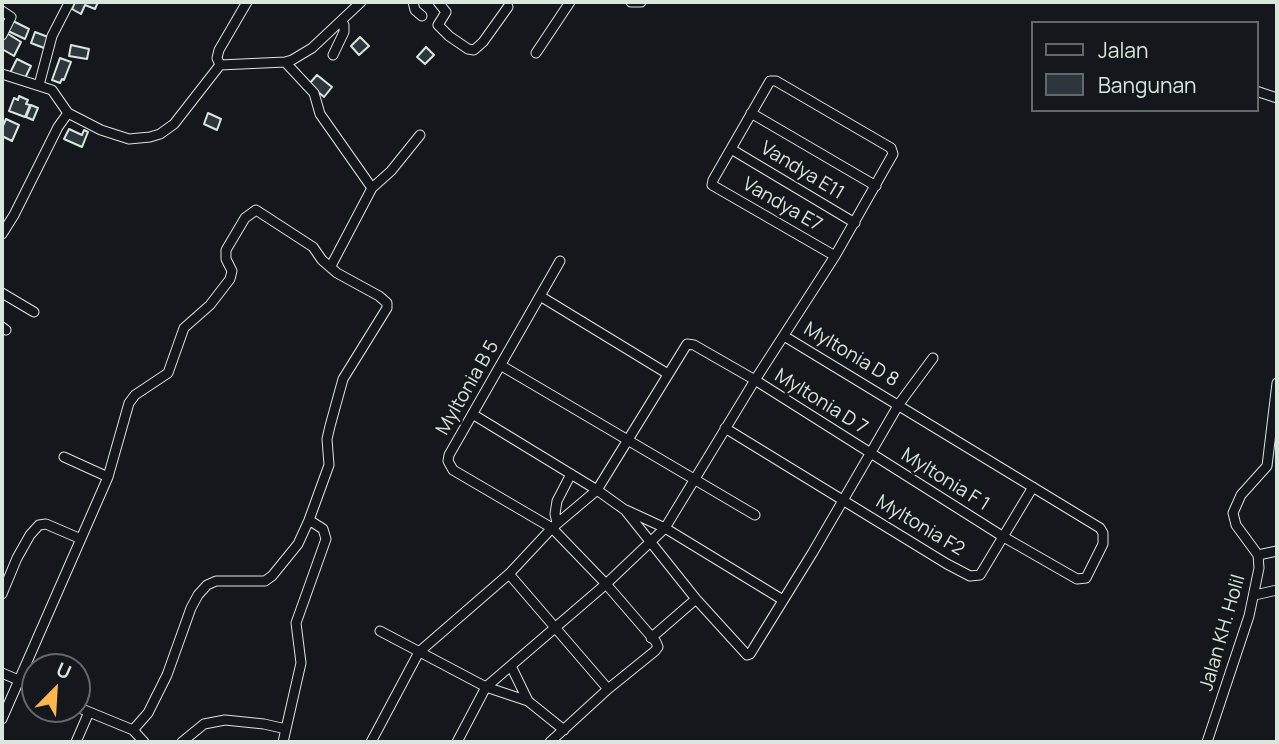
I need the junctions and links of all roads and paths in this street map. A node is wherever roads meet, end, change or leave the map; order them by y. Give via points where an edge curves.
1 (247, 2) edge
2 (361, 2) edge
3 (413, 2) edge
4 (438, 2) edge
5 (570, 2) edge
6 (631, 2) edge
7 (641, 2) edge
8 (69, 3) edge
9 (508, 7) dead end
10 (2, 11) edge
11 (422, 16) dead end
12 (341, 21) junction
13 (2, 35) edge
14 (536, 53) dead end
15 (333, 55) dead end
16 (285, 62) junction
17 (220, 65) junction
18 (2, 75) edge
19 (38, 85) junction
20 (1258, 92) edge
21 (1277, 98) edge
22 (68, 113) junction
23 (751, 113) junction
24 (420, 135) dead end
25 (731, 149) junction
26 (876, 186) junction
27 (373, 188) junction
28 (855, 223) junction
29 (2, 234) edge
30 (835, 257) junction
31 (560, 261) dead end
32 (331, 266) junction
33 (2, 293) edge
34 (540, 296) junction
35 (34, 312) dead end
36 (784, 336) junction
37 (933, 358) dead end
38 (502, 366) junction
39 (668, 374) junction
40 (755, 380) junction
41 (1277, 383) edge
42 (899, 404) junction
43 (474, 415) junction
44 (725, 428) junction
45 (628, 440) junction
46 (869, 453) junction
47 (64, 457) dead end
48 (571, 474) junction
49 (108, 477) junction
50 (695, 480) junction
51 (1033, 487) junction
52 (597, 489) junction
53 (843, 499) junction
54 (625, 510) junction
55 (755, 515) dead end
56 (309, 520) junction
57 (555, 526) junction
58 (665, 528) junction
59 (1002, 536) junction
60 (81, 538) junction
61 (650, 544) junction
62 (1277, 551) edge
63 (1258, 555) junction
64 (509, 573) junction
65 (1077, 579) joint
66 (606, 584) junction
67 (1277, 590) edge
68 (2, 594) edge
69 (1255, 595) junction
70 (696, 599) junction
71 (783, 600) junction
72 (556, 627) junction
73 (380, 631) dead end
74 (652, 638) junction
75 (419, 652) junction
76 (511, 666) junction
77 (2, 673) edge
78 (18, 679) junction
79 (21, 681) edge
80 (486, 687) junction
81 (608, 689) junction
82 (528, 701) junction
83 (91, 713) edge
84 (2, 719) edge
85 (84, 723) edge
86 (286, 729) junction
87 (134, 730) junction
88 (564, 730) junction
89 (76, 742) edge
90 (144, 742) edge
91 (182, 742) edge
92 (283, 742) edge
93 (371, 742) edge
94 (457, 742) edge
95 (551, 742) edge
96 (1207, 742) edge

1 - 17 street via 219,50
2 - 12 street
3 - 11 street
4 - 9 street via 446,12 440,28 474,50
5 - 14 street
6 - 7 street
8 - 19 street via 52,36
10 - 13 street via 11,19
12 - 15 street via 344,32
12 - 16 street via 312,48
16 - 17 street
16 - 27 street via 314,93 324,120
17 - 22 street via 183,114 160,134 129,139
18 - 19 street
19 - 22 street via 56,94
20 - 21 street
22 - 29 street
23 - 25 street
23 - 26 street
23 - 26 street via 770,81 776,81 891,148 893,154
24 - 27 street
25 - 28 street, Vandya E11
25 - 30 street, Vandya E7 via 712,183
26 - 28 street
27 - 32 street
28 - 30 street
30 - 36 street
31 - 34 street, Myltonia B 5
32 - 49 street via 290,231 261,212 251,212 226,250 230,279 184,328 168,373 129,403
32 - 56 street via 384,299 387,308 343,379 327,439 329,464
33 - 35 street
34 - 38 street, Myltonia B 5
34 - 39 street
36 - 40 street
36 - 42 street, Myltonia D 8
37 - 42 street
38 - 43 street, Myltonia B 5
38 - 45 street
39 - 40 street, Myltonia D 7 via 684,345 690,344
39 - 45 street
40 - 44 street
40 - 46 street, Myltonia D 7
41 - 63 street, Jalan KH. Holil via 1267,466 1241,495 1233,513 1236,525
42 - 46 street
42 - 51 street, Myltonia D 8
43 - 48 street
43 - 57 street, Myltonia B 5 via 449,455 449,465
44 - 50 street
44 - 53 street, Myltonia F2
45 - 50 street
45 - 52 street
46 - 53 street
46 - 59 street, Myltonia F 1
47 - 49 street
48 - 52 street
48 - 57 street via 557,501
49 - 60 street
50 - 55 street
50 - 58 street
51 - 59 street
51 - 65 street, Myltonia D 8 via 1103,533 1103,544 1086,578
52 - 54 street
52 - 57 street
53 - 59 street, Myltonia F2 via 970,576 980,575
53 - 71 street
54 - 58 street
54 - 61 street
56 - 86 street via 323,528 326,539 296,623 301,663
56 - 87 street via 298,544 265,581 216,581 193,601 167,675
57 - 64 street
57 - 66 street
58 - 61 street
58 - 71 street
59 - 65 street, Myltonia F 1
60 - 68 street via 39,525 23,547
60 - 78 street
61 - 66 street
61 - 70 street
62 - 63 street
63 - 69 street, Jalan KH. Holil
64 - 72 street
64 - 75 street
66 - 72 street
66 - 74 street
67 - 69 street
69 - 96 street, Jalan KH. Holil
70 - 71 street via 747,655
70 - 74 street
72 - 76 street
72 - 81 street
73 - 75 street
74 - 81 street via 658,647 655,651
75 - 80 street
75 - 93 street
76 - 80 street
76 - 82 street
77 - 78 street
78 - 79 street
78 - 84 street
80 - 82 street
80 - 94 street
81 - 88 street
82 - 88 street
83 - 87 street
85 - 89 street
86 - 91 street via 211,721
86 - 92 street
87 - 90 street
88 - 95 street

